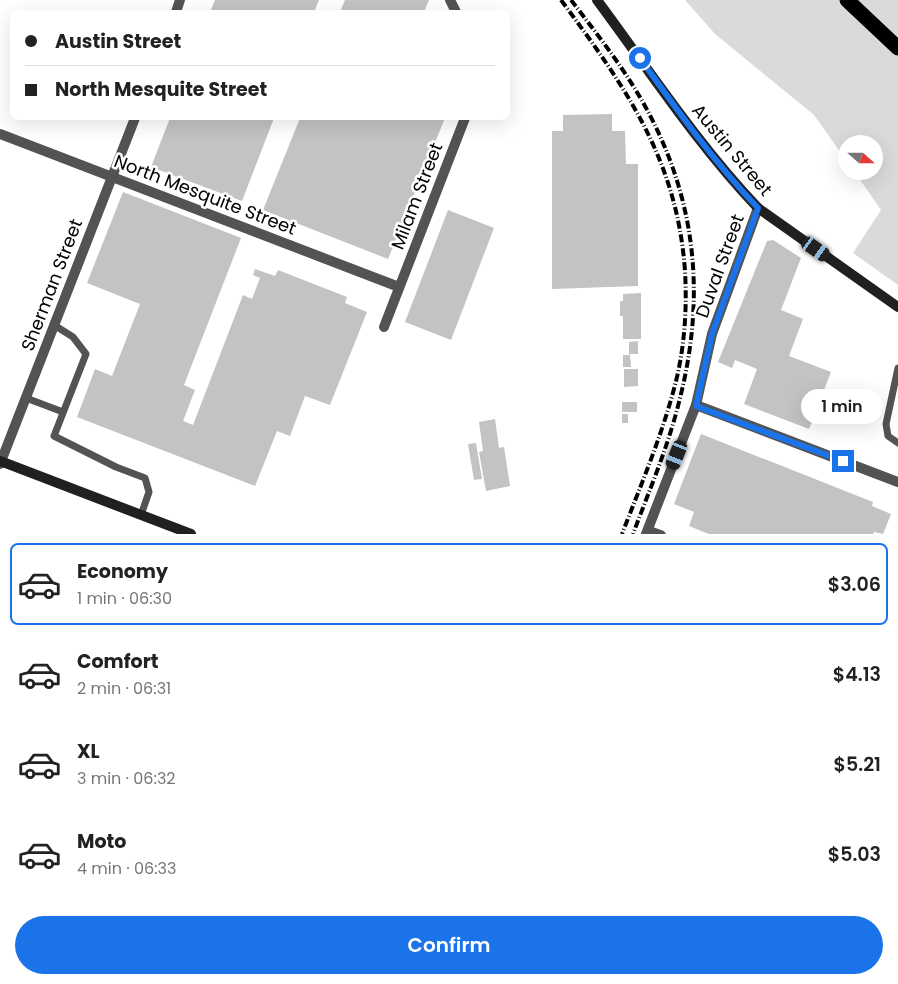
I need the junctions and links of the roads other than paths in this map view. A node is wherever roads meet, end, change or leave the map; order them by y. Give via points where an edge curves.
1 (597, 0) edge
2 (847, 0) edge
3 (898, 48) edge
4 (134, 120) edge
5 (464, 120) edge
6 (0, 134) edge
7 (112, 177) junction
8 (758, 208) junction
9 (399, 287) junction
10 (898, 307) edge
11 (54, 325) junction
12 (384, 327) dead end
13 (898, 368) edge
14 (26, 398) junction
15 (696, 406) junction
16 (63, 412) junction
17 (898, 443) edge
18 (0, 462) edge
19 (898, 482) edge
20 (141, 515) junction
21 (647, 531) edge
22 (191, 534) edge
23 (662, 534) edge

1 - 8 street, Austin Street via 693,131
2 - 3 highway
4 - 7 street, Sherman Street
5 - 9 street, Milam Street
6 - 7 street, North Mesquite Street
7 - 9 street, North Mesquite Street
7 - 11 street, Sherman Street
8 - 10 street, Austin Street
8 - 15 street, Duval Street via 712,334
9 - 12 street, Milam Street
11 - 14 street, Sherman Street
11 - 16 lane via 73,337 86,354
13 - 17 lane via 886,424 888,436
14 - 16 lane
14 - 18 street, Sherman Street
15 - 19 street
15 - 21 street, Duval Street
16 - 20 lane via 54,436 145,478 149,492
18 - 20 street
20 - 22 street
21 - 23 lane

